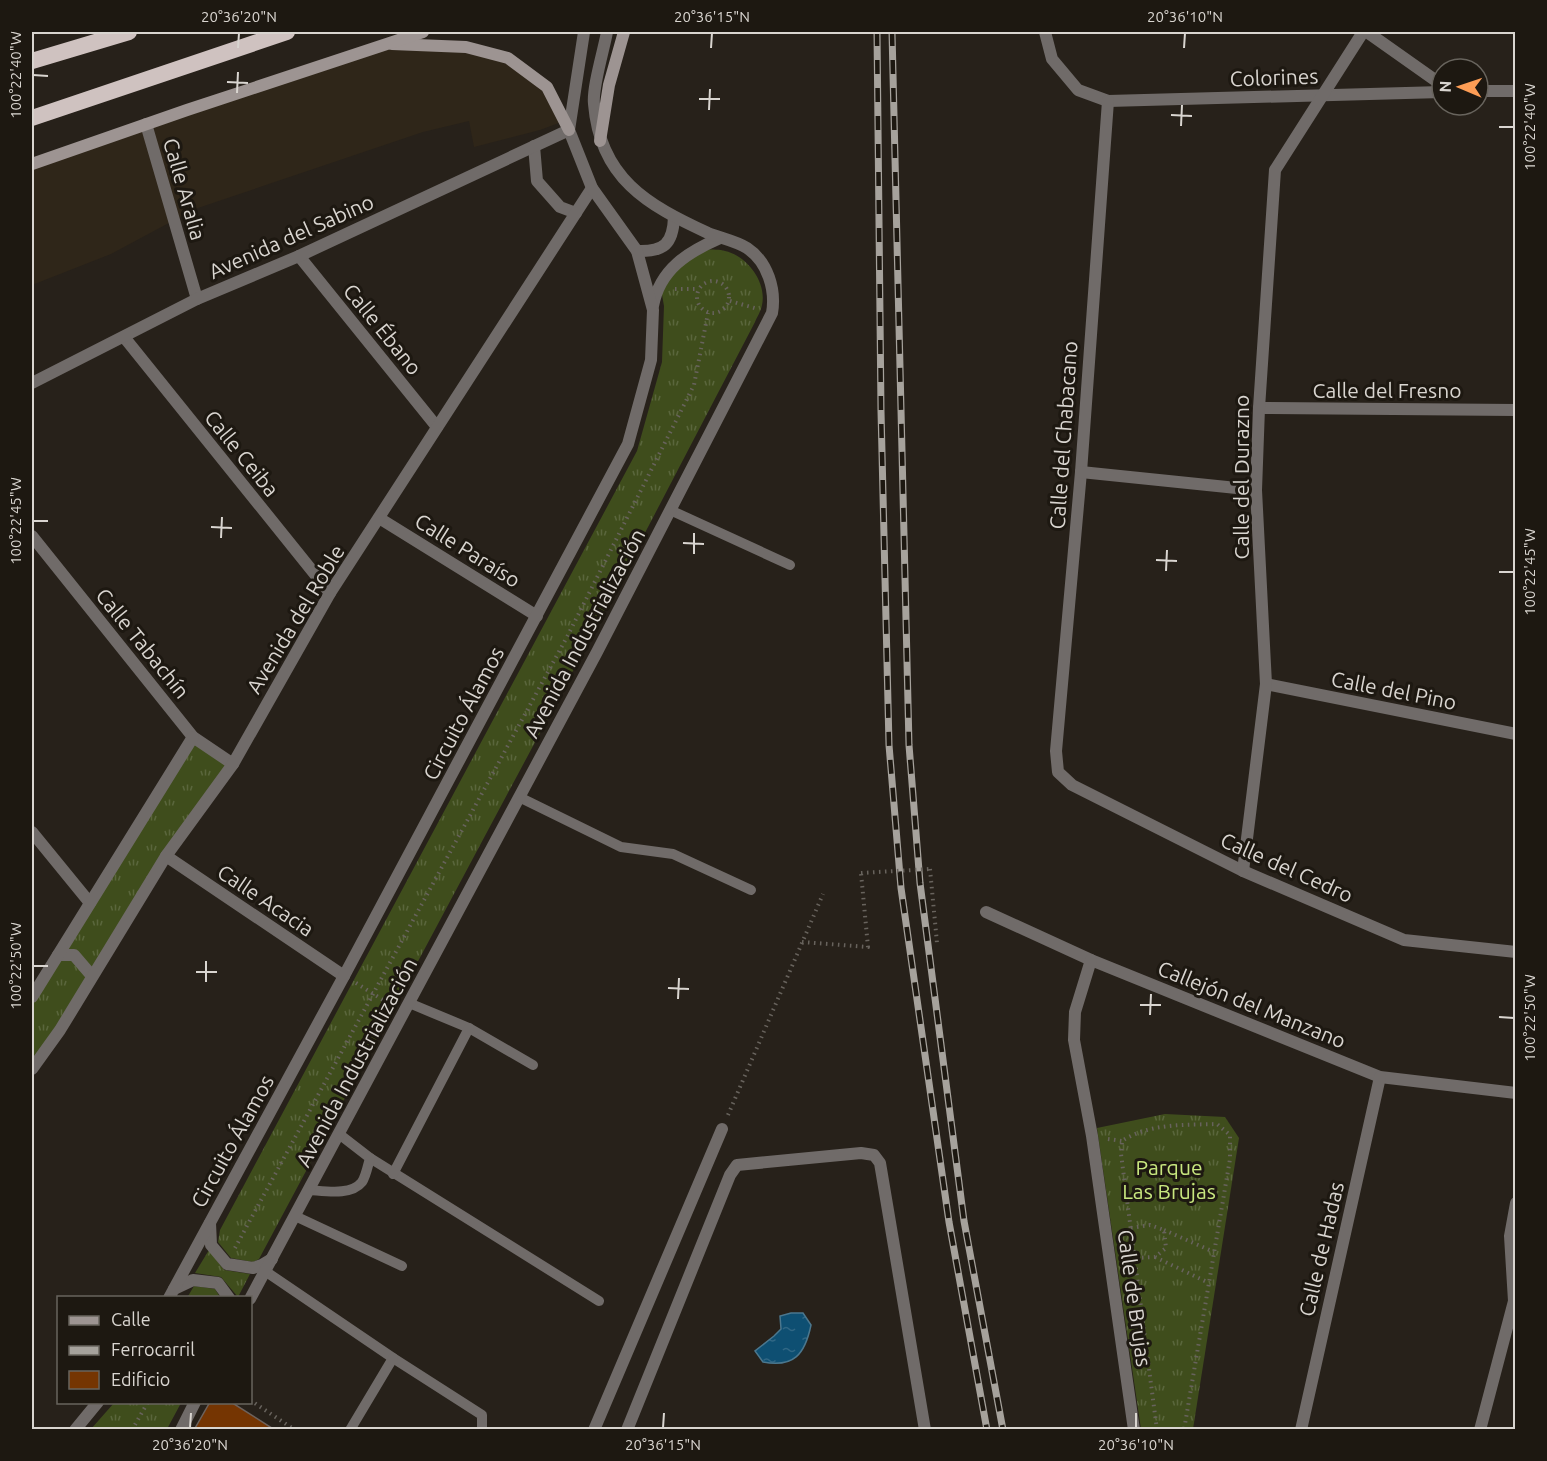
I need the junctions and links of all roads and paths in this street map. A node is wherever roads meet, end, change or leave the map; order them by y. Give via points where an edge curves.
1 (129, 32) edge
2 (287, 32) edge
3 (423, 32) edge
4 (584, 32) edge
5 (607, 32) edge
6 (624, 32) edge
7 (1045, 32) edge
8 (1365, 32) edge
9 (382, 44) junction
10 (32, 61) edge
11 (1430, 77) edge
12 (1490, 91) edge
13 (1515, 91) edge
14 (1430, 92) edge
15 (1321, 95) junction
16 (1108, 100) junction
17 (32, 118) edge
18 (146, 124) junction
19 (569, 130) junction
20 (600, 141) junction
21 (534, 146) junction
22 (32, 164) edge
23 (592, 188) junction
24 (576, 213) junction
25 (674, 217) junction
26 (720, 238) junction
27 (637, 251) junction
28 (299, 256) junction
29 (197, 299) junction
30 (729, 301) junction
31 (755, 301) dead end
32 (754, 308) junction
33 (653, 310) junction
34 (708, 313) junction
35 (772, 313) junction
36 (124, 337) junction
37 (32, 383) edge
38 (1259, 408) junction
39 (1515, 410) edge
40 (437, 427) junction
41 (1081, 472) junction
42 (1256, 490) junction
43 (670, 510) junction
44 (379, 518) junction
45 (32, 536) edge
46 (790, 565) dead end
47 (330, 593) junction
48 (537, 616) junction
49 (1266, 684) junction
50 (1515, 734) edge
51 (193, 737) junction
52 (233, 764) junction
53 (1058, 772) joint
54 (519, 797) junction
55 (32, 832) edge
56 (166, 856) junction
57 (1243, 872) junction
58 (751, 890) dead end
59 (823, 894) dead end
60 (90, 903) junction
61 (986, 912) dead end
62 (802, 942) junction
63 (937, 943) dead end
64 (1515, 952) edge
65 (58, 955) junction
66 (1090, 960) junction
67 (92, 975) junction
68 (344, 976) junction
69 (373, 993) junction
70 (32, 997) edge
71 (407, 1007) junction
72 (469, 1028) junction
73 (533, 1065) dead end
74 (32, 1069) edge
75 (1380, 1077) junction
76 (1515, 1092) edge
77 (722, 1129) joint
78 (339, 1134) junction
79 (370, 1158) junction
80 (393, 1174) junction
81 (309, 1190) junction
82 (1515, 1203) edge
83 (295, 1216) junction
84 (210, 1222) junction
85 (1131, 1228) junction
86 (1164, 1230) junction
87 (1214, 1252) junction
88 (1155, 1257) junction
89 (1135, 1258) junction
90 (272, 1259) junction
91 (227, 1264) junction
92 (402, 1266) dead end
93 (265, 1271) junction
94 (1209, 1283) junction
95 (171, 1293) edge
96 (228, 1296) edge
97 (252, 1296) edge
98 (599, 1301) dead end
99 (393, 1358) junction
100 (252, 1401) edge
101 (96, 1404) edge
102 (147, 1404) edge
103 (194, 1404) edge
104 (75, 1430) edge
105 (132, 1430) edge
106 (181, 1430) edge
107 (295, 1430) edge
108 (350, 1430) edge
109 (482, 1430) edge
110 (594, 1430) edge
111 (627, 1430) edge
112 (925, 1430) edge
113 (1134, 1430) edge
114 (1157, 1430) edge
115 (1184, 1430) edge
116 (1301, 1430) edge
117 (1479, 1430) edge

1 - 10 highway
2 - 17 highway
3 - 9 main road
4 - 19 street
5 - 20 street via 593,102
6 - 20 main road via 609,85
7 - 16 street, Colorines via 1052,59 1078,90
8 - 11 street
8 - 15 street, Calle del Durazno
9 - 18 main road
9 - 19 main road via 466,47 507,58 547,87
12 - 13 street
14 - 15 street, Colorines
15 - 16 street, Colorines
15 - 38 street, Calle del Durazno via 1275,170
16 - 41 street, Calle del Chabacano
18 - 22 main road
18 - 29 street, Calle Aralia
19 - 21 street, Avenida del Sabino
19 - 23 street, Circuito Álamos
20 - 25 street via 623,181
21 - 24 street via 537,181 560,207
21 - 28 street, Avenida del Sabino
23 - 24 street, Avenida del Roble
23 - 27 street, Circuito Álamos
24 - 40 street, Avenida del Roble
25 - 26 street
25 - 27 street via 673,233 665,244 655,252
26 - 33 street via 696,248 668,273 656,289
26 - 35 street via 747,248 766,270 774,300
27 - 33 street, Circuito Álamos
28 - 29 street, Avenida del Sabino
28 - 40 street, Calle Ébano
29 - 36 street, Avenida del Sabino
30 - 32 path
30 - 34 path via 725,309
30 - 34 path via 726,286 719,281 704,283 697,298
31 - 32 path
32 - 35 path
33 - 48 street, Circuito Álamos via 651,360 628,444
34 - 69 path via 694,385 568,635
35 - 43 street, Avenida Industrialización
36 - 37 street, Avenida del Sabino
36 - 47 street, Calle Ceiba
38 - 39 street, Calle del Fresno
38 - 42 street, Calle del Durazno
40 - 44 street, Avenida del Roble
41 - 42 street
41 - 53 street, Calle del Chabacano via 1056,751
42 - 49 street, Calle del Durazno
43 - 46 lane
43 - 54 street, Avenida Industrialización
44 - 47 street, Avenida del Roble
44 - 48 street, Calle Paraíso
45 - 51 street, Calle Tabachín
47 - 52 street, Avenida del Roble
48 - 68 street, Circuito Álamos
49 - 50 street, Calle del Pino
49 - 57 street, Calle del Durazno
51 - 52 street, Calle Tabachín
51 - 60 street
52 - 56 street, Avenida del Roble
53 - 57 street, Calle del Cedro via 1072,785
54 - 58 lane via 621,848 674,854
54 - 71 street, Avenida Industrialización
55 - 60 street
56 - 67 street, Avenida del Roble
56 - 68 street, Calle Acacia
57 - 64 street, Calle del Cedro via 1404,940
59 - 62 path
60 - 65 street
61 - 66 street, Callejón del Manzano
62 - 63 path, bridge via 868,947 861,873 930,868
62 - 77 path
65 - 67 street via 74,955
65 - 70 street
66 - 75 street, Callejón del Manzano
66 - 113 street, Calle de Brujas via 1076,1012 1074,1040 1091,1130
67 - 74 street, Avenida del Roble
68 - 69 path
68 - 84 street, Circuito Álamos
69 - 71 path
69 - 91 path
71 - 72 lane
71 - 78 street, Avenida Industrialización
72 - 73 lane
72 - 80 lane
75 - 76 street, Callejón del Manzano
75 - 116 street, Calle de Hadas
77 - 110 street
78 - 79 lane
78 - 81 street, Avenida Industrialización
79 - 80 lane
79 - 81 lane via 362,1182 350,1190
80 - 98 lane
81 - 83 street, Avenida Industrialización
82 - 117 street via 1510,1236 1514,1301
83 - 90 street, Avenida Industrialización
83 - 92 lane
84 - 91 street via 211,1245
84 - 95 street, Circuito Álamos
85 - 86 path via 1150,1225
85 - 87 path via 1122,1141 1134,1133 1165,1126 1217,1124 1230,1136 1230,1160
85 - 89 path
86 - 87 path
86 - 88 path via 1166,1248
87 - 94 path
88 - 89 path
88 - 94 path
89 - 114 path
90 - 91 street via 253,1268
90 - 93 street, Avenida Industrialización
93 - 97 street, Avenida Industrialización
93 - 99 lane
94 - 115 path
95 - 96 street via 193,1280 218,1283
99 - 108 lane
99 - 109 lane via 482,1415
100 - 107 path
101 - 104 street
102 - 105 path
103 - 106 street
111 - 112 street via 737,1165 861,1153 874,1155 880,1163

